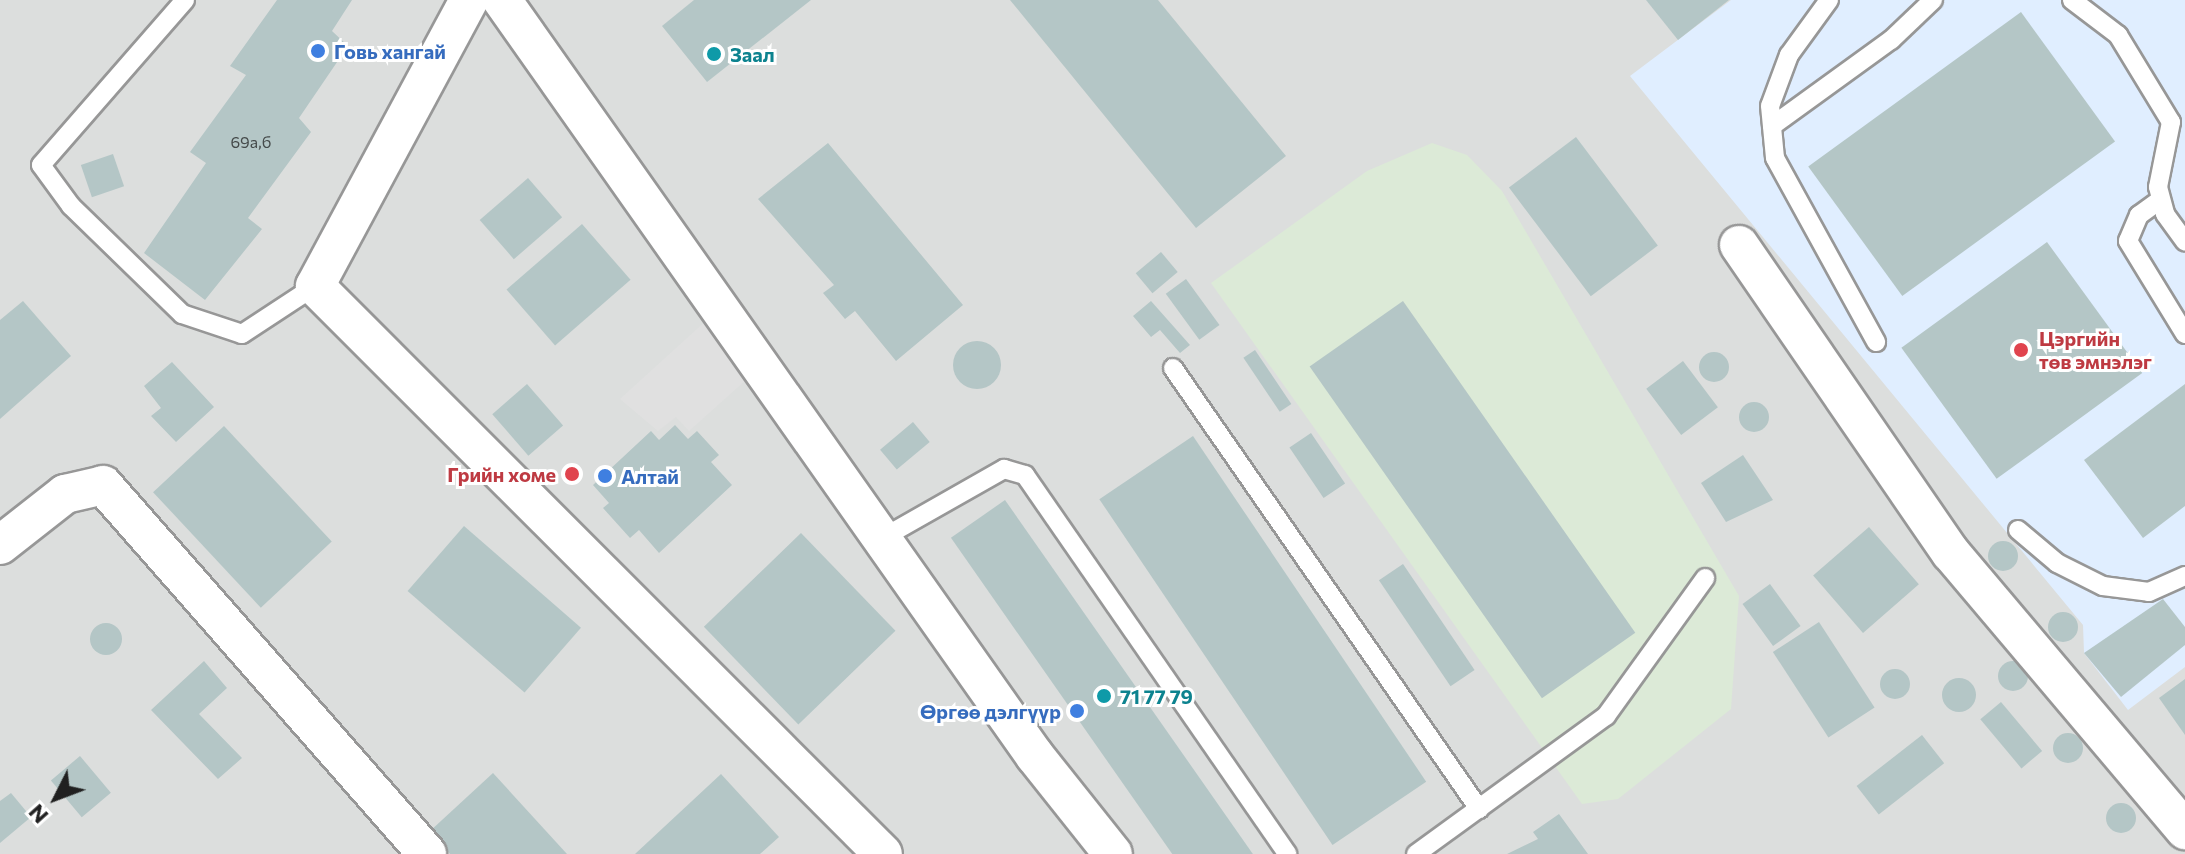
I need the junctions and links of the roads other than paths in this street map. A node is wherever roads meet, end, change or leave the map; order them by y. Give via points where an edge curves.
1 (185, 0) edge
2 (469, 0) edge
3 (502, 0) edge
4 (1829, 0) edge
5 (1933, 0) edge
6 (2072, 0) edge
7 (1772, 126) junction
8 (2160, 200) junction
9 (2185, 242) edge
10 (1739, 245) dead end
11 (315, 286) junction
12 (2185, 334) edge
13 (1876, 342) dead end
14 (1173, 368) dead end
15 (2018, 530) dead end
16 (886, 536) junction
17 (0, 545) edge
18 (2185, 576) edge
19 (1705, 578) dead end
20 (1479, 809) junction
21 (2185, 830) edge
22 (427, 854) edge
23 (883, 854) edge
24 (1113, 854) edge
25 (1287, 854) edge
26 (1416, 854) edge

1 - 11 lane via 41,165 71,206 182,314 242,334
2 - 11 street
3 - 16 street
4 - 7 lane via 1789,55 1770,106
5 - 7 lane via 1891,40
6 - 8 lane via 2118,35 2171,122
7 - 13 lane via 1775,158
8 - 9 lane
8 - 12 lane via 2139,215 2128,241
10 - 21 street via 1951,553
11 - 23 street
14 - 20 lane
15 - 18 lane via 2057,563 2103,586 2149,592
16 - 24 street via 1035,756
16 - 25 lane via 1004,469 1025,475
17 - 22 street via 65,494 103,485
19 - 20 lane via 1606,716
20 - 26 lane

